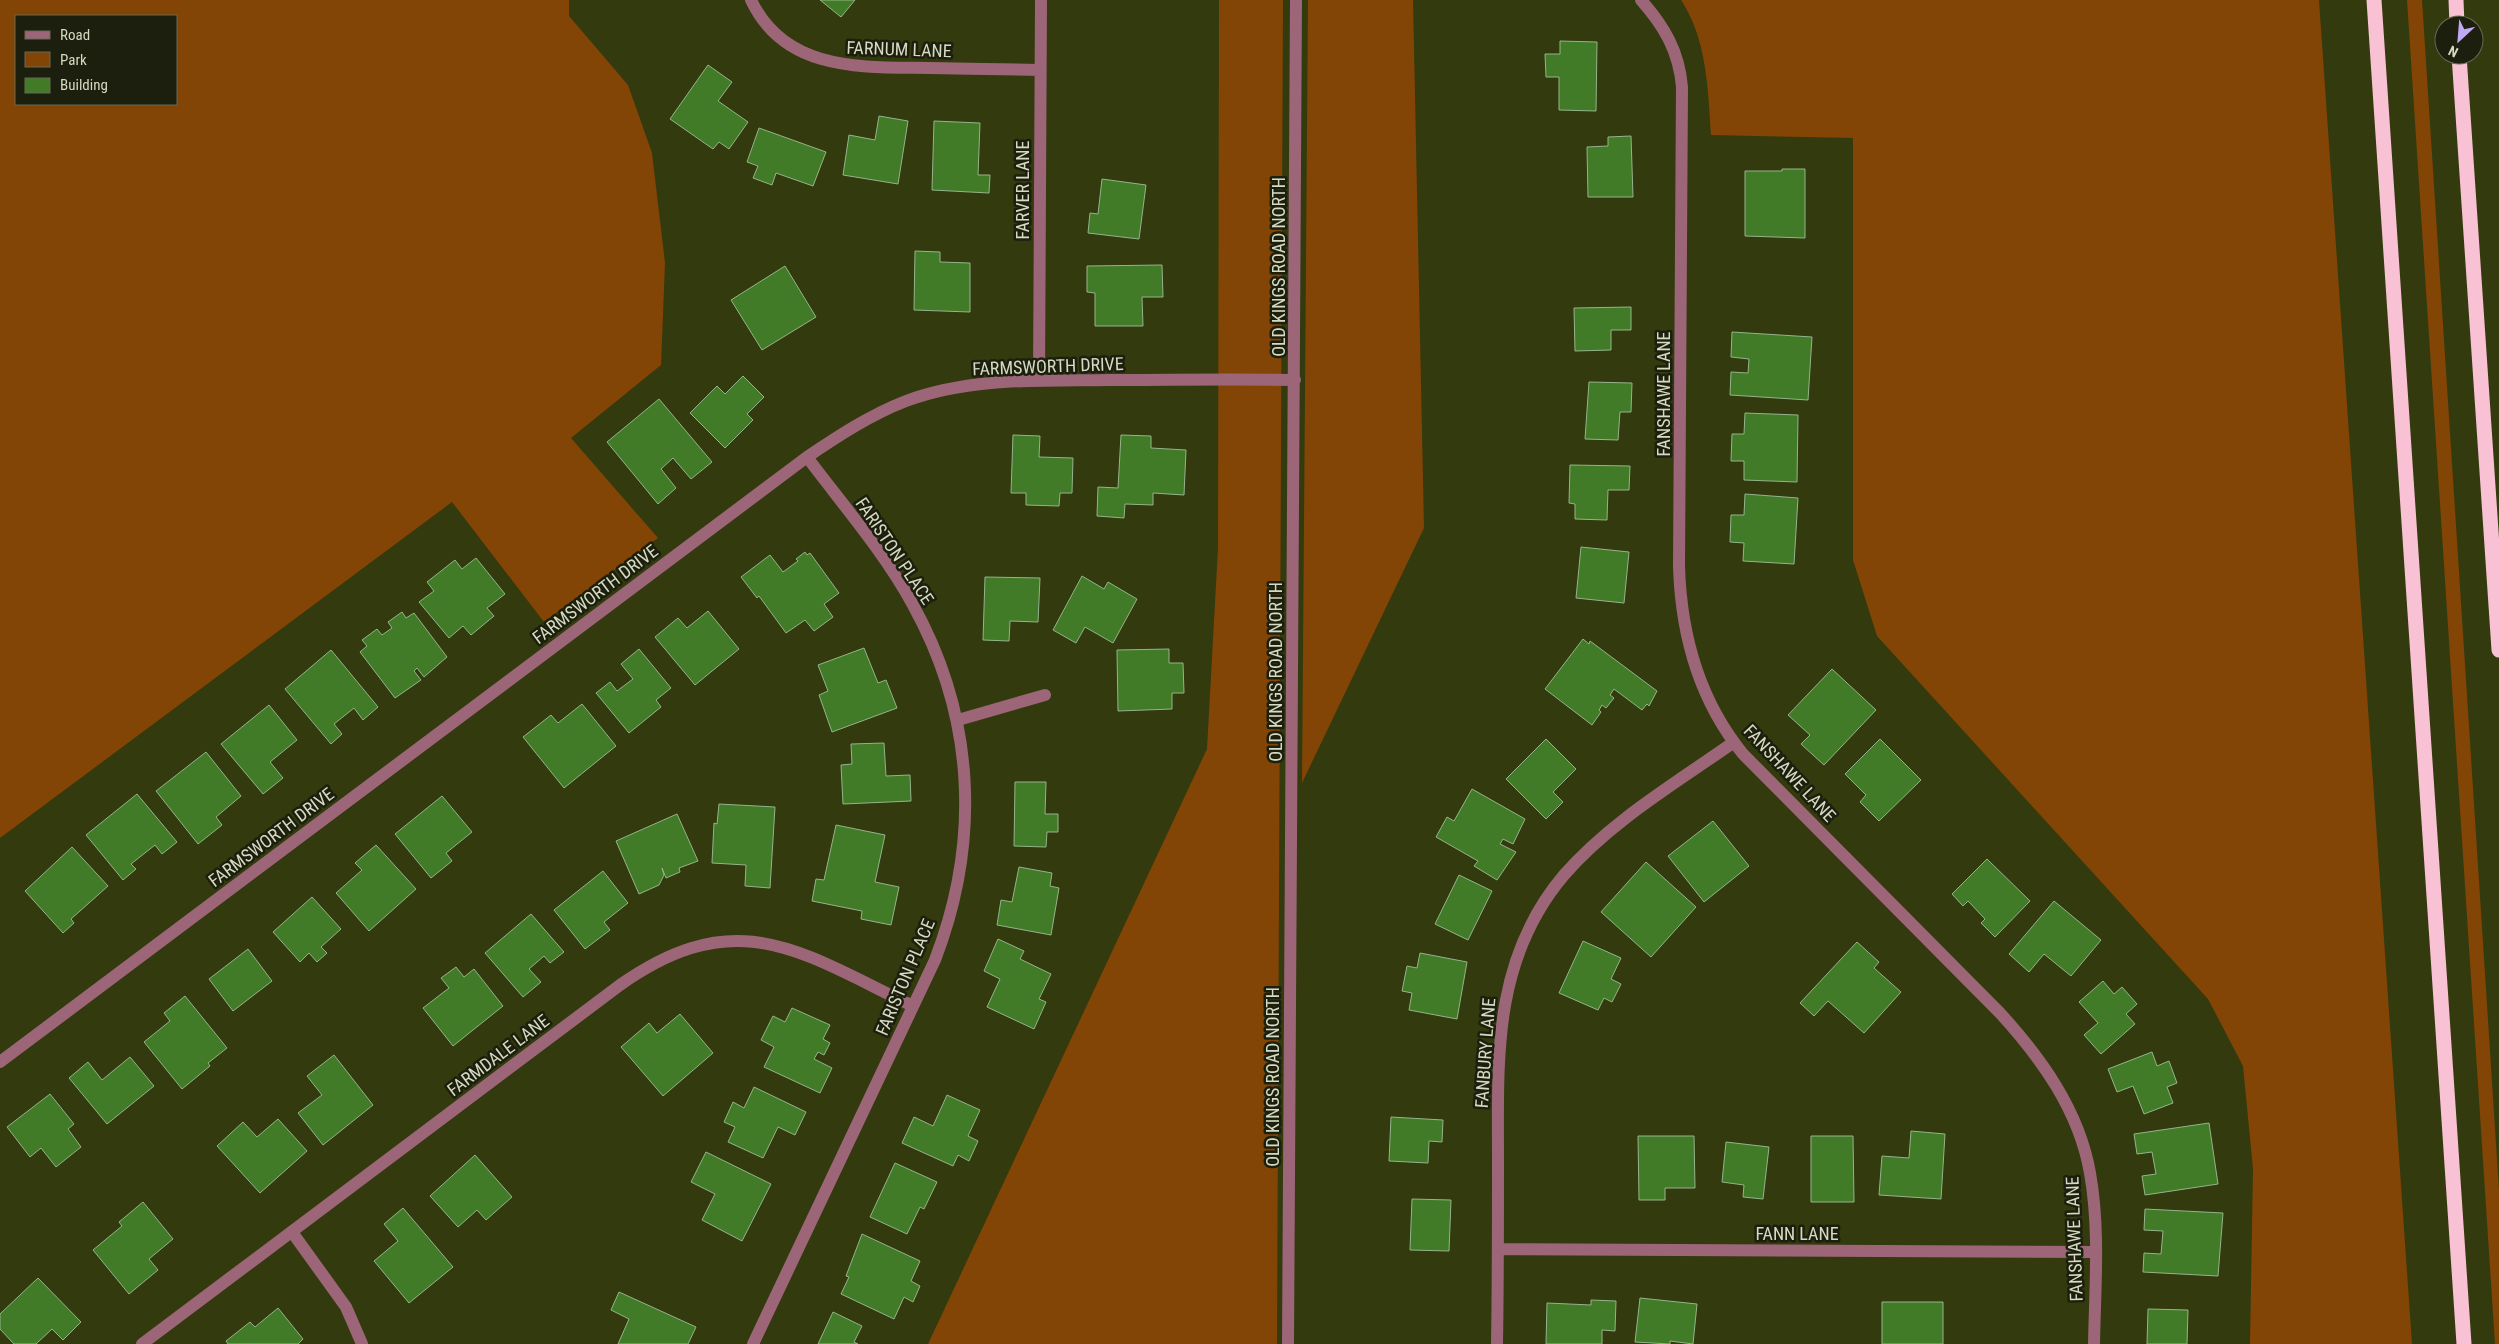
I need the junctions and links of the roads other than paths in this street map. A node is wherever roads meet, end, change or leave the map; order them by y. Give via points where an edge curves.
1 (751, 0) edge
2 (1041, 0) edge
3 (1296, 0) edge
4 (1641, 0) edge
5 (2374, 0) edge
6 (2456, 0) edge
7 (2457, 15) edge
8 (2460, 65) edge
9 (1040, 70) junction
10 (1295, 380) junction
11 (1039, 381) junction
12 (807, 457) junction
13 (2499, 650) edge
14 (1045, 695) dead end
15 (958, 720) junction
16 (1734, 742) junction
17 (913, 1006) junction
18 (0, 1062) edge
19 (292, 1232) junction
20 (1498, 1248) junction
21 (2095, 1252) junction
22 (142, 1344) edge
23 (362, 1344) edge
24 (753, 1344) edge
25 (1288, 1344) edge
26 (1498, 1344) edge
27 (2094, 1344) edge
28 (2464, 1344) edge

1 - 9 street, FARNUM LANE via 762,18 784,41 832,63 871,68
2 - 9 street, FARVER LANE
3 - 10 street, OLD KINGS ROAD NORTH
4 - 16 street, FANSHAWE LANE via 1660,22 1674,47 1682,86 1681,601 1686,634 1700,679
5 - 28 highway
6 - 7 highway
8 - 13 highway
9 - 11 street, FARVER LANE
10 - 11 street, FARMSWORTH DRIVE
10 - 25 street, OLD KINGS ROAD NORTH
11 - 12 street, FARMSWORTH DRIVE via 973,385 907,401 865,420
12 - 15 street, FARISTON PLACE via 889,567 912,604 936,652
12 - 18 street, FARMSWORTH DRIVE
14 - 15 street
15 - 17 street, FARISTON PLACE via 965,798 961,869 945,933
16 - 20 street, FANBURY LANE via 1594,844 1554,887 1528,929 1510,978 1501,1026 1498,1060
16 - 21 street, FANSHAWE LANE via 2000,1013 2036,1055 2064,1099 2087,1158
17 - 19 street, FARMDALE LANE via 805,954 777,945 732,941 684,949 656,961 620,985
17 - 24 street, FARISTON PLACE
19 - 22 street, FARMDALE LANE
19 - 23 street via 346,1308
20 - 21 street, FANN LANE
20 - 26 street, FANBURY LANE
21 - 27 street, FANSHAWE LANE

